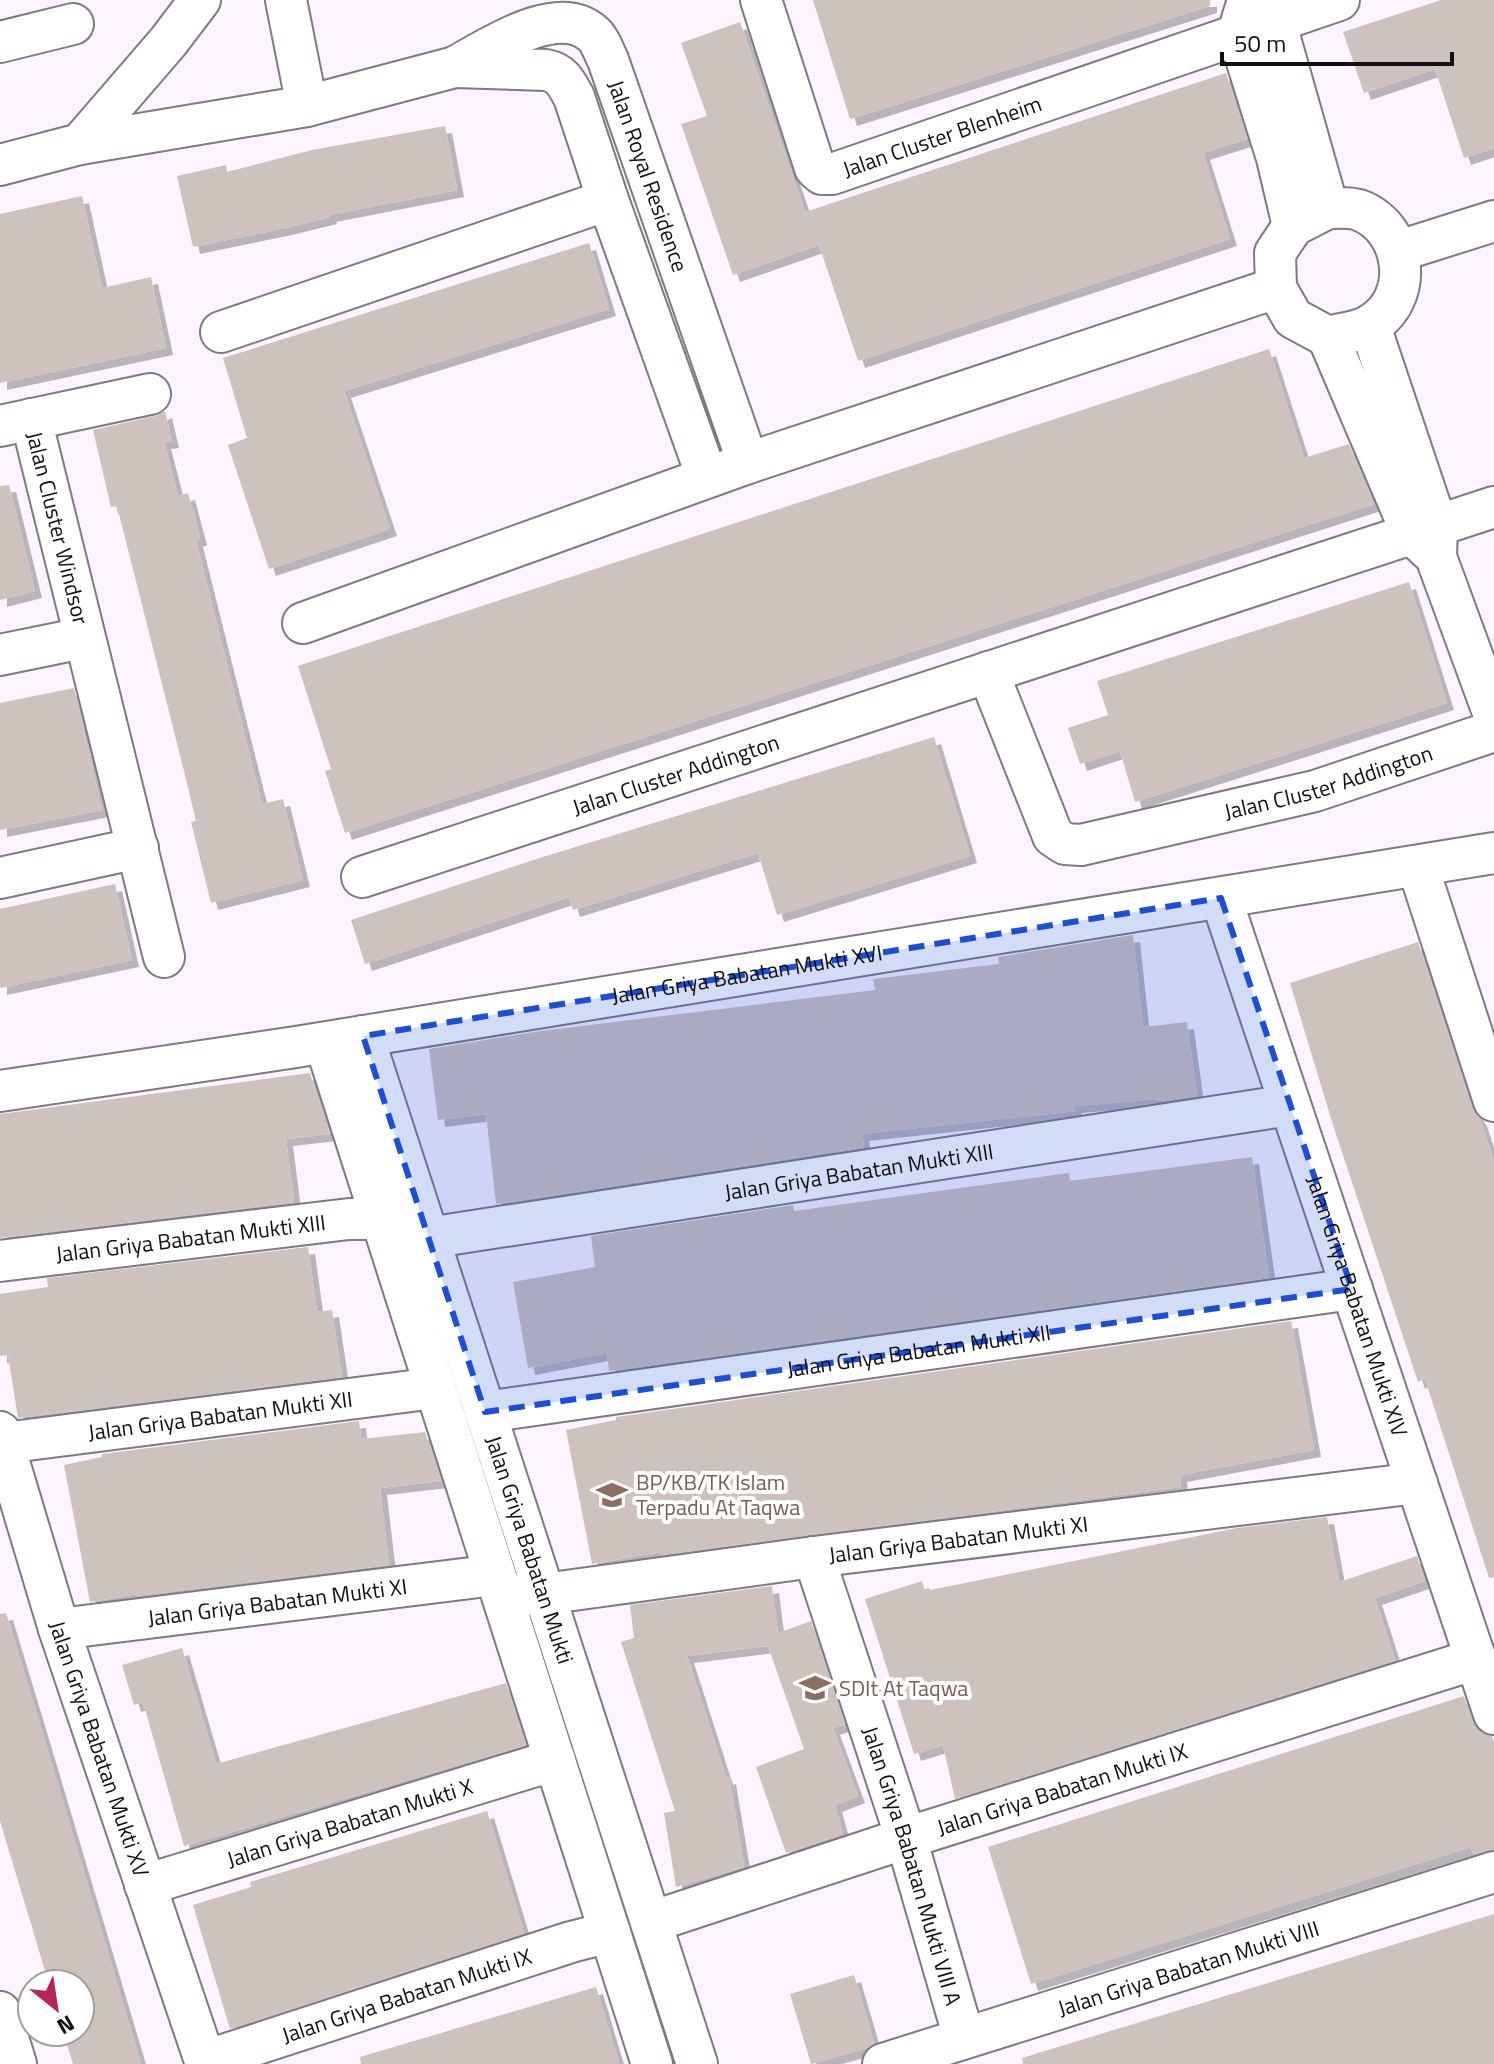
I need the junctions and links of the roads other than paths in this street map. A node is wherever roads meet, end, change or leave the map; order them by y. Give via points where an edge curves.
1 (200, 0) edge
2 (286, 0) edge
3 (761, 0) edge
4 (1339, 0) edge
5 (1255, 14) edge
6 (73, 24) dead end
7 (0, 42) edge
8 (434, 73) junction
9 (307, 106) junction
10 (80, 144) junction
11 (0, 165) edge
12 (608, 200) junction
13 (1328, 208) junction
14 (1494, 221) edge
15 (1293, 226) junction
16 (1399, 251) junction
17 (1276, 288) junction
18 (1370, 326) junction
19 (221, 332) dead end
20 (1328, 337) junction
21 (150, 394) dead end
22 (16, 422) edge
23 (748, 463) junction
24 (707, 477) junction
25 (1494, 507) edge
26 (1428, 539) junction
27 (303, 623) dead end
28 (83, 638) junction
29 (0, 655) edge
30 (988, 672) junction
31 (1494, 715) edge
32 (1494, 731) edge
33 (138, 848) junction
34 (1494, 853) edge
35 (1418, 867) junction
36 (362, 877) dead end
37 (0, 878) edge
38 (1221, 898) junction
39 (164, 957) dead end
40 (344, 1040) junction
41 (0, 1091) edge
42 (1494, 1101) edge
43 (1290, 1105) junction
44 (382, 1219) junction
45 (428, 1238) junction
46 (0, 1261) edge
47 (1352, 1289) junction
48 (435, 1388) junction
49 (485, 1412) junction
50 (2, 1438) edge
51 (1417, 1483) junction
52 (814, 1557) junction
53 (498, 1585) junction
54 (544, 1594) junction
55 (59, 1629) junction
56 (1476, 1659) junction
57 (1494, 1714) edge
58 (555, 1760) junction
59 (906, 1838) junction
60 (1494, 1872) edge
61 (145, 1885) junction
62 (651, 1922) junction
63 (610, 1932) junction
64 (0, 2012) edge
65 (964, 2038) junction
66 (206, 2063) edge
67 (16, 2064) edge
68 (652, 2064) edge
69 (697, 2064) edge
70 (883, 2064) edge

1 - 10 street
2 - 9 street
3 - 5 street, Jalan Cluster Blenheim via 815,168 822,174
4 - 5 street, Jalan Cluster Blenheim
5 - 13 street
5 - 15 street
6 - 7 street
8 - 9 street, Jalan Royal Residence
8 - 12 street, Jalan Royal Residence via 557,72 574,97
8 - 23 street, Jalan Royal Residence via 549,22 572,22 593,33 608,60
9 - 10 street, Jalan Royal Residence
10 - 11 street, Jalan Royal Residence
12 - 19 street, Jalan Royal Residence
12 - 24 street, Jalan Royal Residence
13 - 15 street
13 - 16 street via 1358,209 1384,225
14 - 16 street
15 - 17 street via 1275,253
16 - 18 street via 1401,281 1388,309
17 - 20 street via 1293,318
17 - 23 street
18 - 20 street
18 - 26 street
20 - 26 street
21 - 22 street, Jalan Cluster Windsor
22 - 28 street, Jalan Cluster Windsor
23 - 24 street
24 - 27 street
25 - 26 street, Jalan Cluster Addington
26 - 30 street, Jalan Cluster Addington
26 - 31 street
28 - 29 street, Jalan Cluster Windsor
28 - 33 street, Jalan Cluster Windsor
30 - 32 street, Jalan Cluster Addington via 1053,836 1065,844 1081,845 1315,791
30 - 36 street, Jalan Cluster Addington
33 - 37 street
33 - 39 street, Jalan Cluster Windsor
34 - 35 street, Jalan Griya Babatan Mukti XVI
35 - 38 street, Jalan Griya Babatan Mukti XVI
35 - 42 street
38 - 40 street, Jalan Griya Babatan Mukti XVI
38 - 43 street, Jalan Griya Babatan Mukti XIV
40 - 41 street, Jalan Griya Babatan Mukti XVI
40 - 44 street, Jalan Griya Babatan Mukti
40 - 45 street, Jalan Griya Babatan Mukti
43 - 45 street, Jalan Griya Babatan Mukti XIII
43 - 47 street, Jalan Griya Babatan Mukti XIV
44 - 46 street, Jalan Griya Babatan Mukti XIII
44 - 48 street, Jalan Griya Babatan Mukti
45 - 49 street, Jalan Griya Babatan Mukti
47 - 49 street, Jalan Griya Babatan Mukti XII
47 - 51 street, Jalan Griya Babatan Mukti XIV
48 - 50 street, Jalan Griya Babatan Mukti XII
48 - 53 street, Jalan Griya Babatan Mukti
49 - 54 street, Jalan Griya Babatan Mukti
50 - 55 street, Jalan Griya Babatan Mukti XV
51 - 52 street, Jalan Griya Babatan Mukti XI
51 - 56 street, Jalan Griya Babatan Mukti XIV
52 - 54 street, Jalan Griya Babatan Mukti XI
52 - 59 street, Jalan Griya Babatan Mukti VIII A
53 - 54 street, Jalan Griya Babatan Mukti XI
53 - 55 street, Jalan Griya Babatan Mukti XI
53 - 58 street, Jalan Griya Babatan Mukti
54 - 62 street, Jalan Griya Babatan Mukti
55 - 61 street, Jalan Griya Babatan Mukti XV
56 - 57 street, Jalan Griya Babatan Mukti XIV
56 - 59 street, Jalan Griya Babatan Mukti IX
58 - 61 street, Jalan Griya Babatan Mukti X
58 - 63 street, Jalan Griya Babatan Mukti
59 - 62 street, Jalan Griya Babatan Mukti IX
59 - 65 street, Jalan Griya Babatan Mukti VIII A
60 - 65 street, Jalan Griya Babatan Mukti VIII
61 - 66 street, Jalan Griya Babatan Mukti XV
62 - 69 street, Jalan Griya Babatan Mukti
63 - 66 street, Jalan Griya Babatan Mukti IX
63 - 68 street, Jalan Griya Babatan Mukti
64 - 67 street
65 - 70 street, Jalan Griya Babatan Mukti VIII

